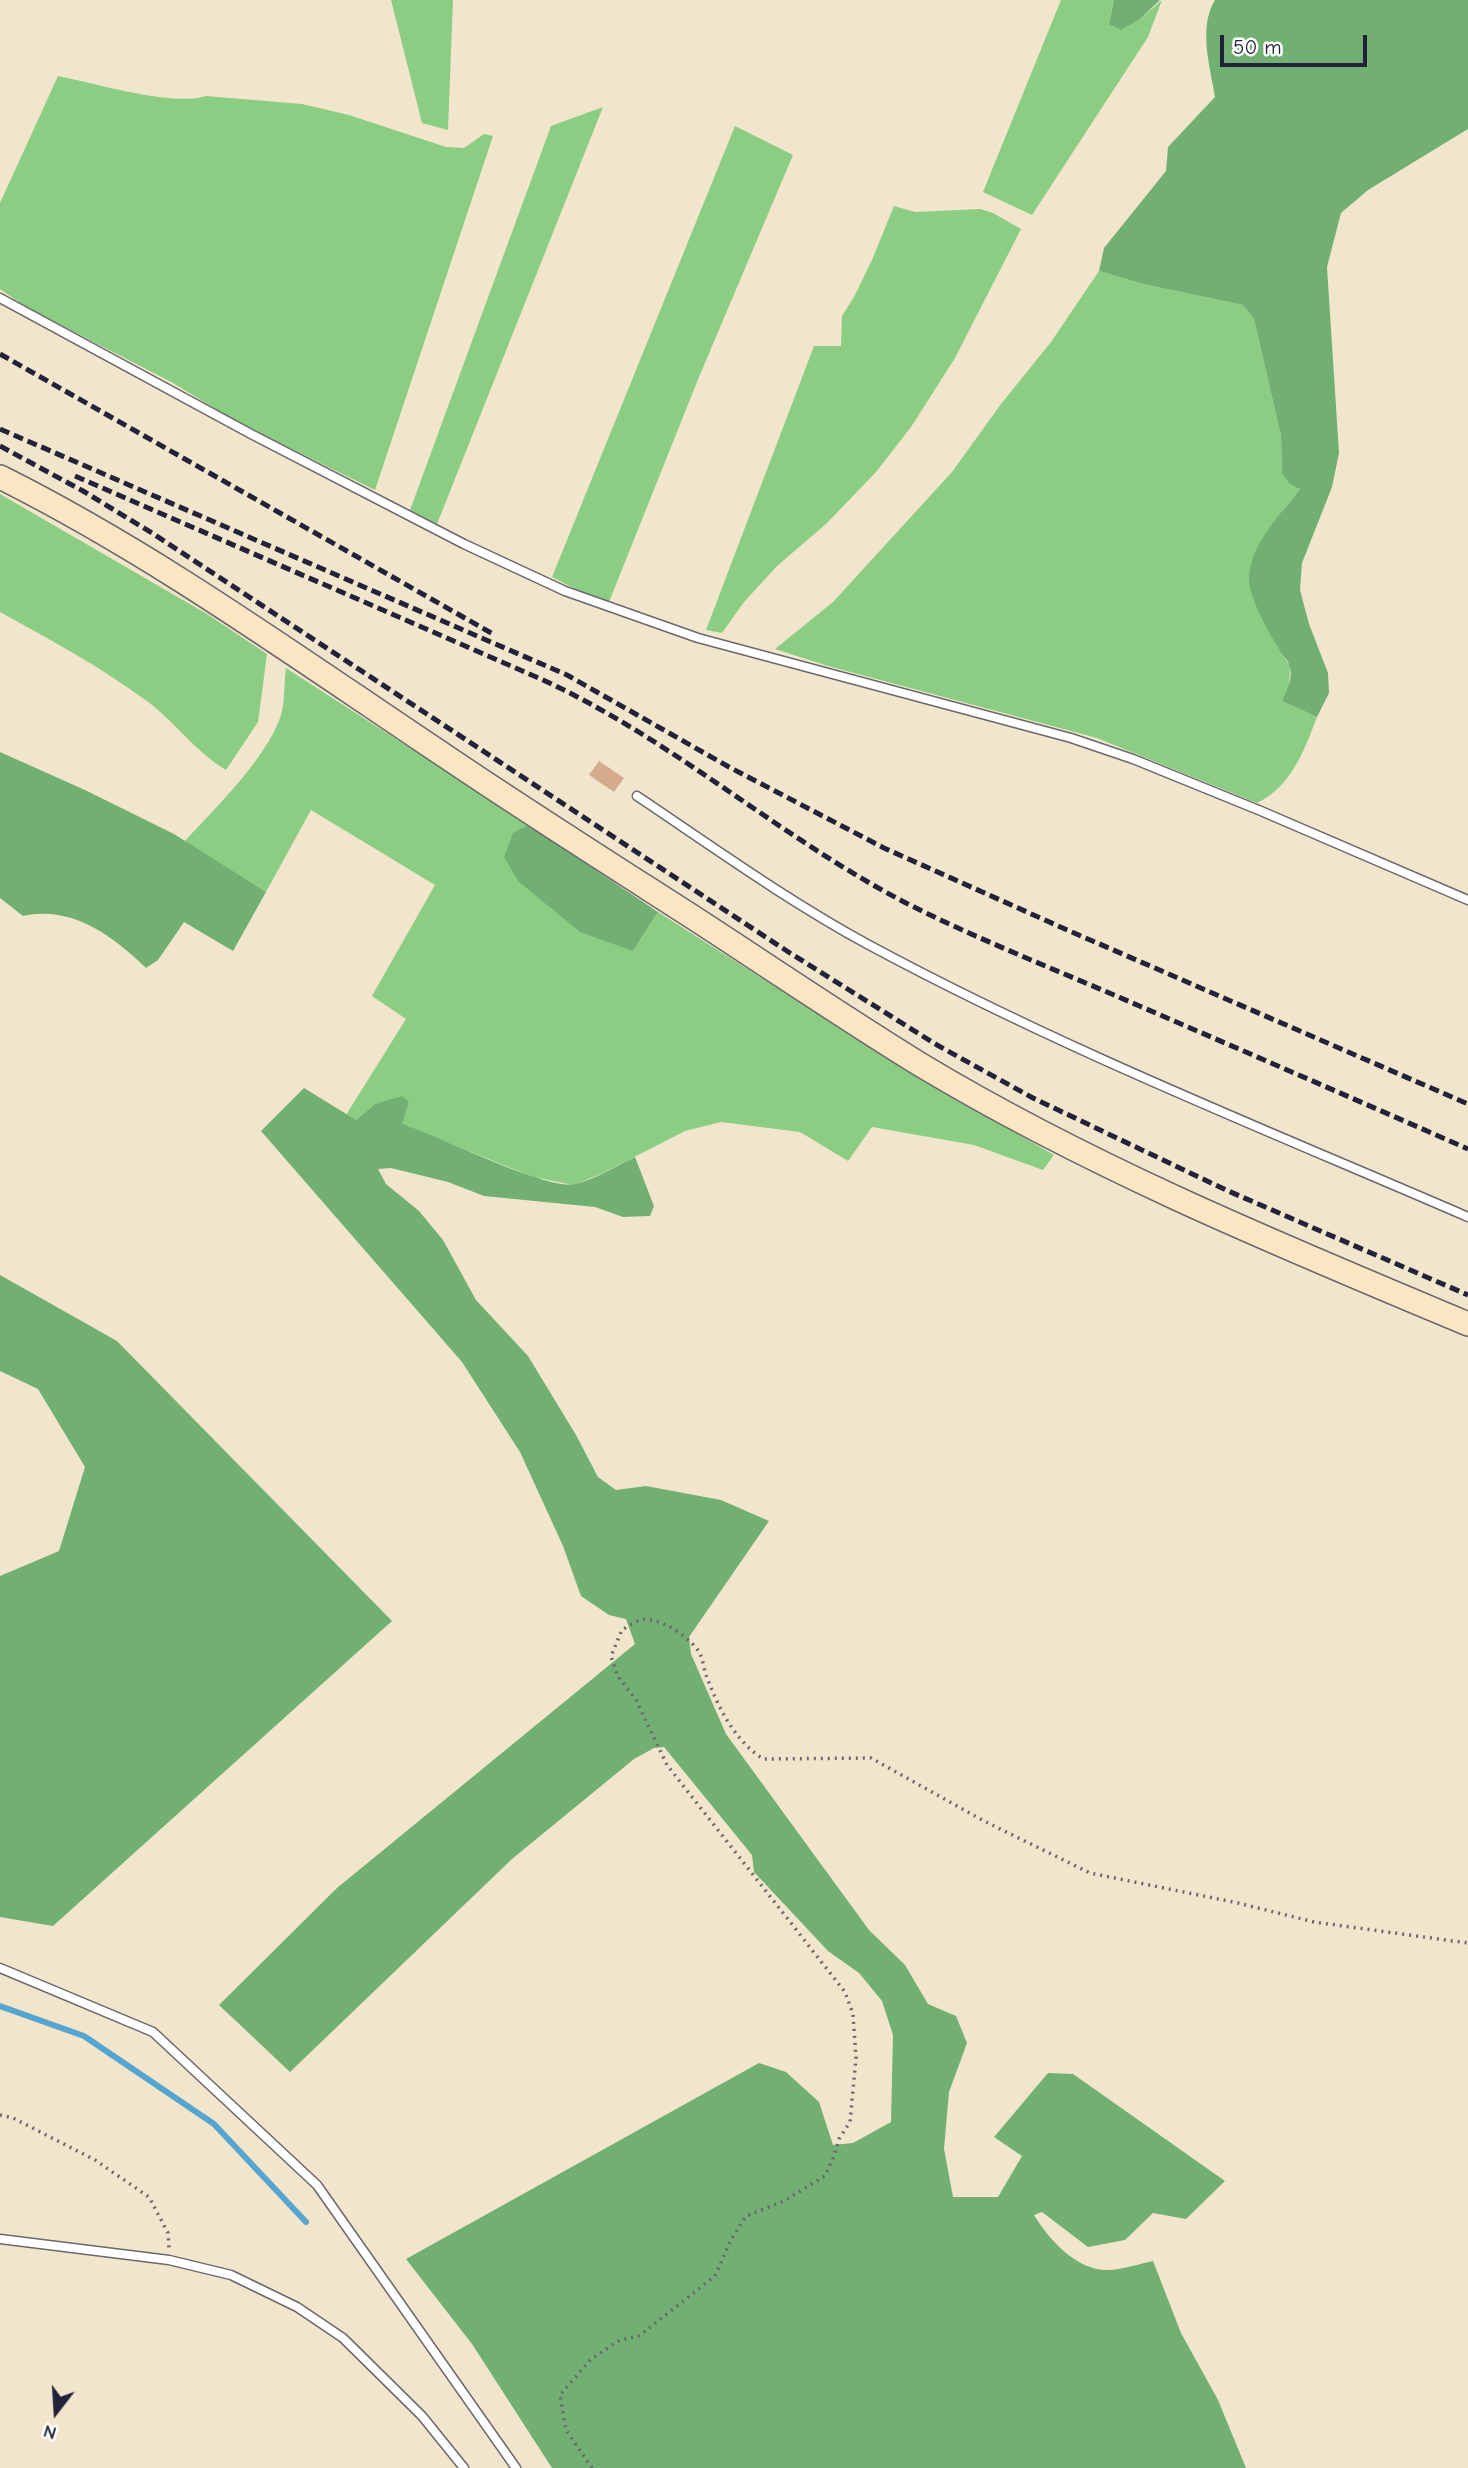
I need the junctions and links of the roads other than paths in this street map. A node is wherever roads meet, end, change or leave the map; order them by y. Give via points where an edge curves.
1 (0, 298) edge
2 (0, 477) edge
3 (637, 796) dead end
4 (1468, 900) edge
5 (1468, 1217) edge
6 (1468, 1324) edge
7 (0, 1968) edge
8 (0, 2239) edge
9 (464, 2468) edge
10 (516, 2468) edge

1 - 4 lane via 263,440 565,591 698,638 1133,759
2 - 6 main road via 186,584 964,1090 1115,1169 1270,1241
3 - 5 lane via 774,889 958,992
7 - 10 lane via 153,2032 317,2185
8 - 9 lane via 169,2260 231,2275 297,2307 343,2338 422,2416

